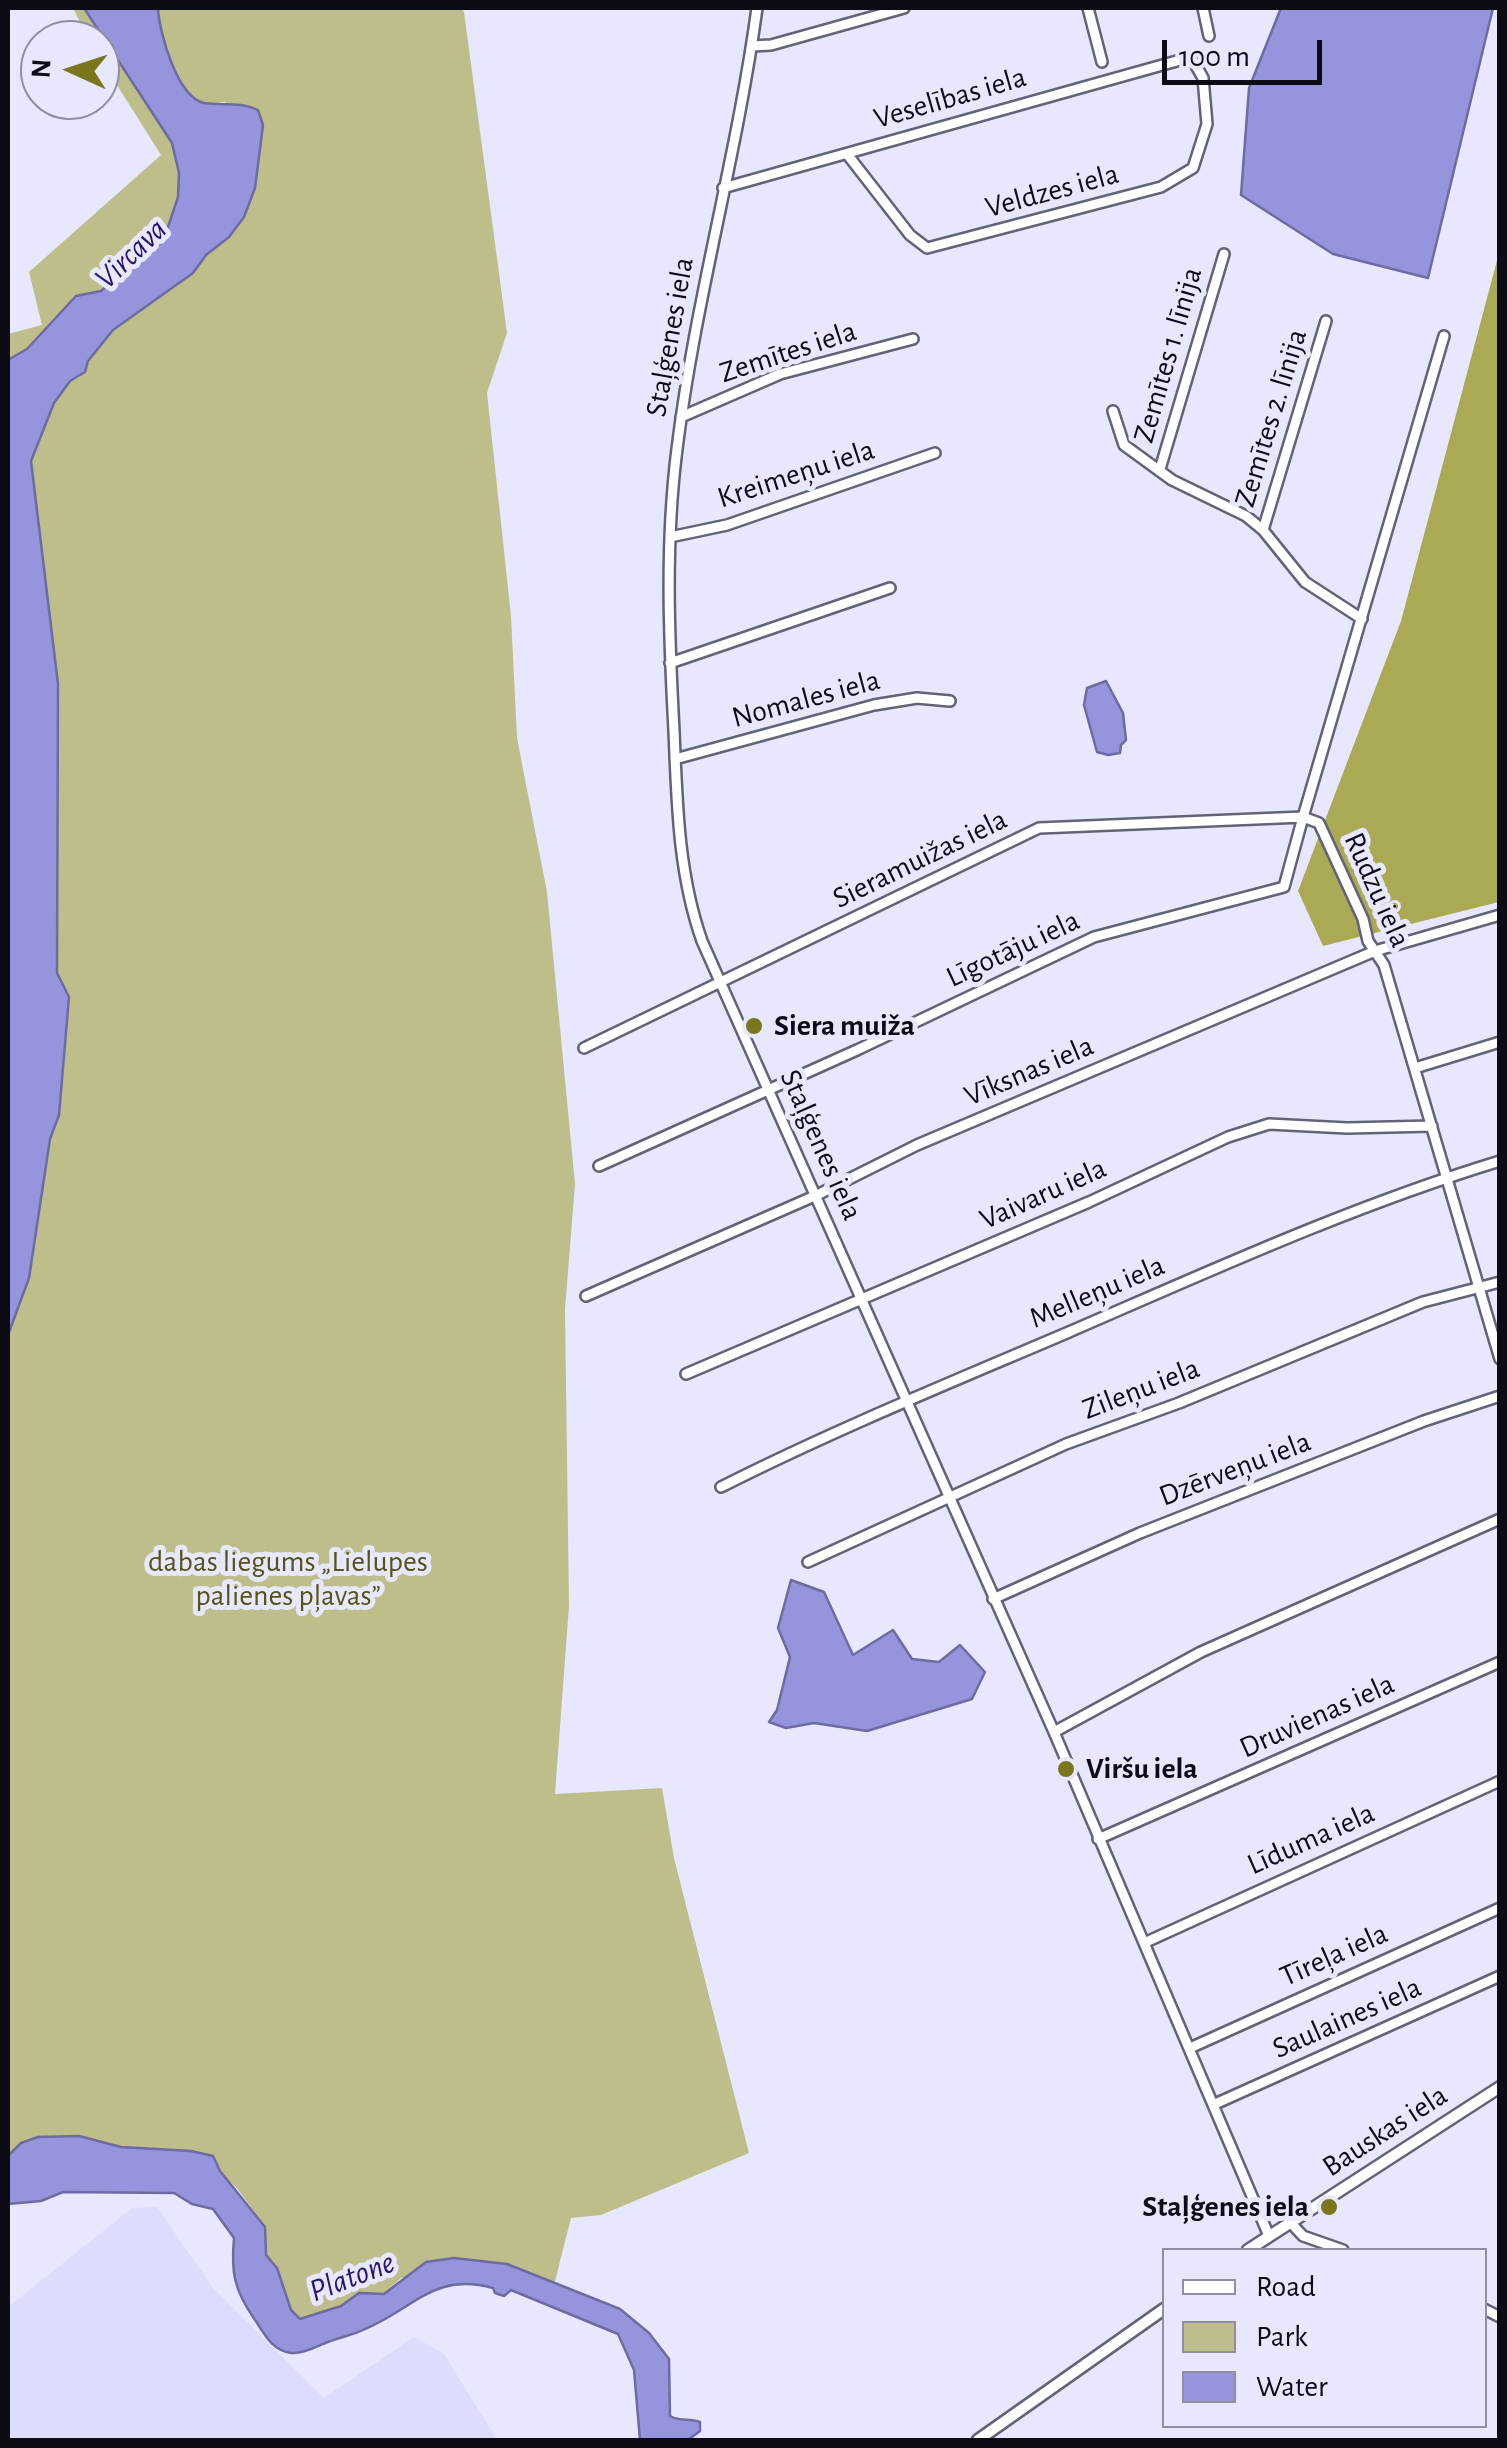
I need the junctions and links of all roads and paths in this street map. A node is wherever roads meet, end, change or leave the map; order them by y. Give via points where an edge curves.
1 (756, 8) edge
2 (904, 8) edge
3 (1088, 8) edge
4 (1202, 8) edge
5 (1208, 36) dead end
6 (752, 46) junction
7 (1191, 57) joint
8 (1102, 62) dead end
9 (847, 154) junction
10 (723, 188) junction
11 (1224, 254) dead end
12 (1326, 321) dead end
13 (1444, 336) dead end
14 (913, 340) dead end
15 (1113, 411) dead end
16 (681, 417) junction
17 (935, 454) dead end
18 (1160, 470) junction
19 (1264, 530) junction
20 (670, 537) junction
21 (890, 588) dead end
22 (1362, 619) junction
23 (670, 663) junction
24 (950, 701) dead end
25 (675, 758) junction
26 (1303, 817) junction
27 (1500, 915) edge
28 (1374, 951) junction
29 (721, 982) junction
30 (1500, 1042) edge
31 (584, 1048) dead end
32 (1415, 1068) junction
33 (770, 1090) junction
34 (1432, 1126) junction
35 (1500, 1161) edge
36 (598, 1166) dead end
37 (1447, 1178) junction
38 (816, 1195) junction
39 (1500, 1282) edge
40 (1479, 1288) junction
41 (586, 1296) dead end
42 (862, 1300) junction
43 (1500, 1359) edge
44 (686, 1374) dead end
45 (1500, 1396) edge
46 (908, 1401) junction
47 (721, 1487) dead end
48 (948, 1498) junction
49 (1500, 1519) edge
50 (808, 1562) dead end
51 (993, 1599) junction
52 (1500, 1662) edge
53 (1054, 1732) junction
54 (1500, 1781) edge
55 (1098, 1839) junction
56 (1500, 1908) edge
57 (1144, 1943) junction
58 (1500, 1976) edge
59 (1190, 2048) junction
60 (1500, 2087) edge
61 (1215, 2104) junction
62 (1290, 2222) junction
63 (1269, 2236) junction
64 (1251, 2248) edge
65 (1338, 2248) edge
66 (1162, 2310) edge
67 (978, 2440) edge

1 - 6 street, Staļģenes iela
2 - 6 street
3 - 8 street
4 - 5 street
6 - 10 street, Staļģenes iela
7 - 9 street, Veselības iela
7 - 9 street, Veldzes iela via 1208,100 1208,124 1193,168 1137,194 927,248
9 - 10 street, Veselības iela
10 - 16 street, Staļģenes iela
11 - 18 street, Zemītes 1. līnija
12 - 19 street, Zemītes 2. līnija
13 - 22 street, Rudzu iela
14 - 16 street, Zemītes iela via 780,374
15 - 18 street via 1124,445
16 - 20 street, Staļģenes iela
17 - 20 street, Kreimeņu iela via 727,525
18 - 19 street
19 - 22 street via 1305,582
20 - 23 street, Staļģenes iela
21 - 23 street
22 - 26 street, Rudzu iela
23 - 25 street, Staļģenes iela
24 - 25 street, Nomales iela via 874,705
25 - 29 street, Staļģenes iela via 688,902
26 - 28 street, Rudzu iela via 1319,823
26 - 29 street, Sieramuižas iela via 1040,828
26 - 33 street, Līgotāju iela via 1284,887 1094,937
27 - 28 street, Vīksnas iela
28 - 32 street, Rudzu iela
28 - 38 street, Vīksnas iela via 917,1145
29 - 31 street, Sieramuižas iela
29 - 33 street, Staļģenes iela
30 - 32 street
32 - 34 street, Rudzu iela
33 - 36 street, Līgotāju iela
33 - 38 street, Staļģenes iela
34 - 37 street, Rudzu iela
34 - 42 street, Vaivaru iela via 1269,1124 1242,1132
35 - 37 street, Melleņu iela
37 - 40 street, Rudzu iela
37 - 46 street, Melleņu iela via 1236,1259
38 - 41 street, Vīksnas iela
38 - 42 street, Staļģenes iela
39 - 40 street, Zileņu iela
40 - 43 street, Rudzu iela
40 - 48 street, Zileņu iela via 1423,1302
42 - 44 street, Vaivaru iela
42 - 46 street, Staļģenes iela
45 - 51 street, Dzērveņu iela via 1140,1533
46 - 47 street, Melleņu iela
46 - 48 street, Staļģenes iela
48 - 50 street, Zileņu iela
48 - 51 street, Staļģenes iela
49 - 53 street via 1201,1652
51 - 53 street, Staļģenes iela
52 - 55 street, Druvienas iela
53 - 55 street, Staļģenes iela
54 - 57 street, Līduma iela
55 - 57 street, Staļģenes iela
56 - 59 street, Tīreļa iela
57 - 59 street, Staļģenes iela
58 - 61 street, Saulaines iela
59 - 61 street, Staļģenes iela
60 - 62 street, Bauskas iela
61 - 63 street, Staļģenes iela
62 - 63 street, Bauskas iela
62 - 65 street via 1303,2236
63 - 64 street, Bauskas iela
66 - 67 street

